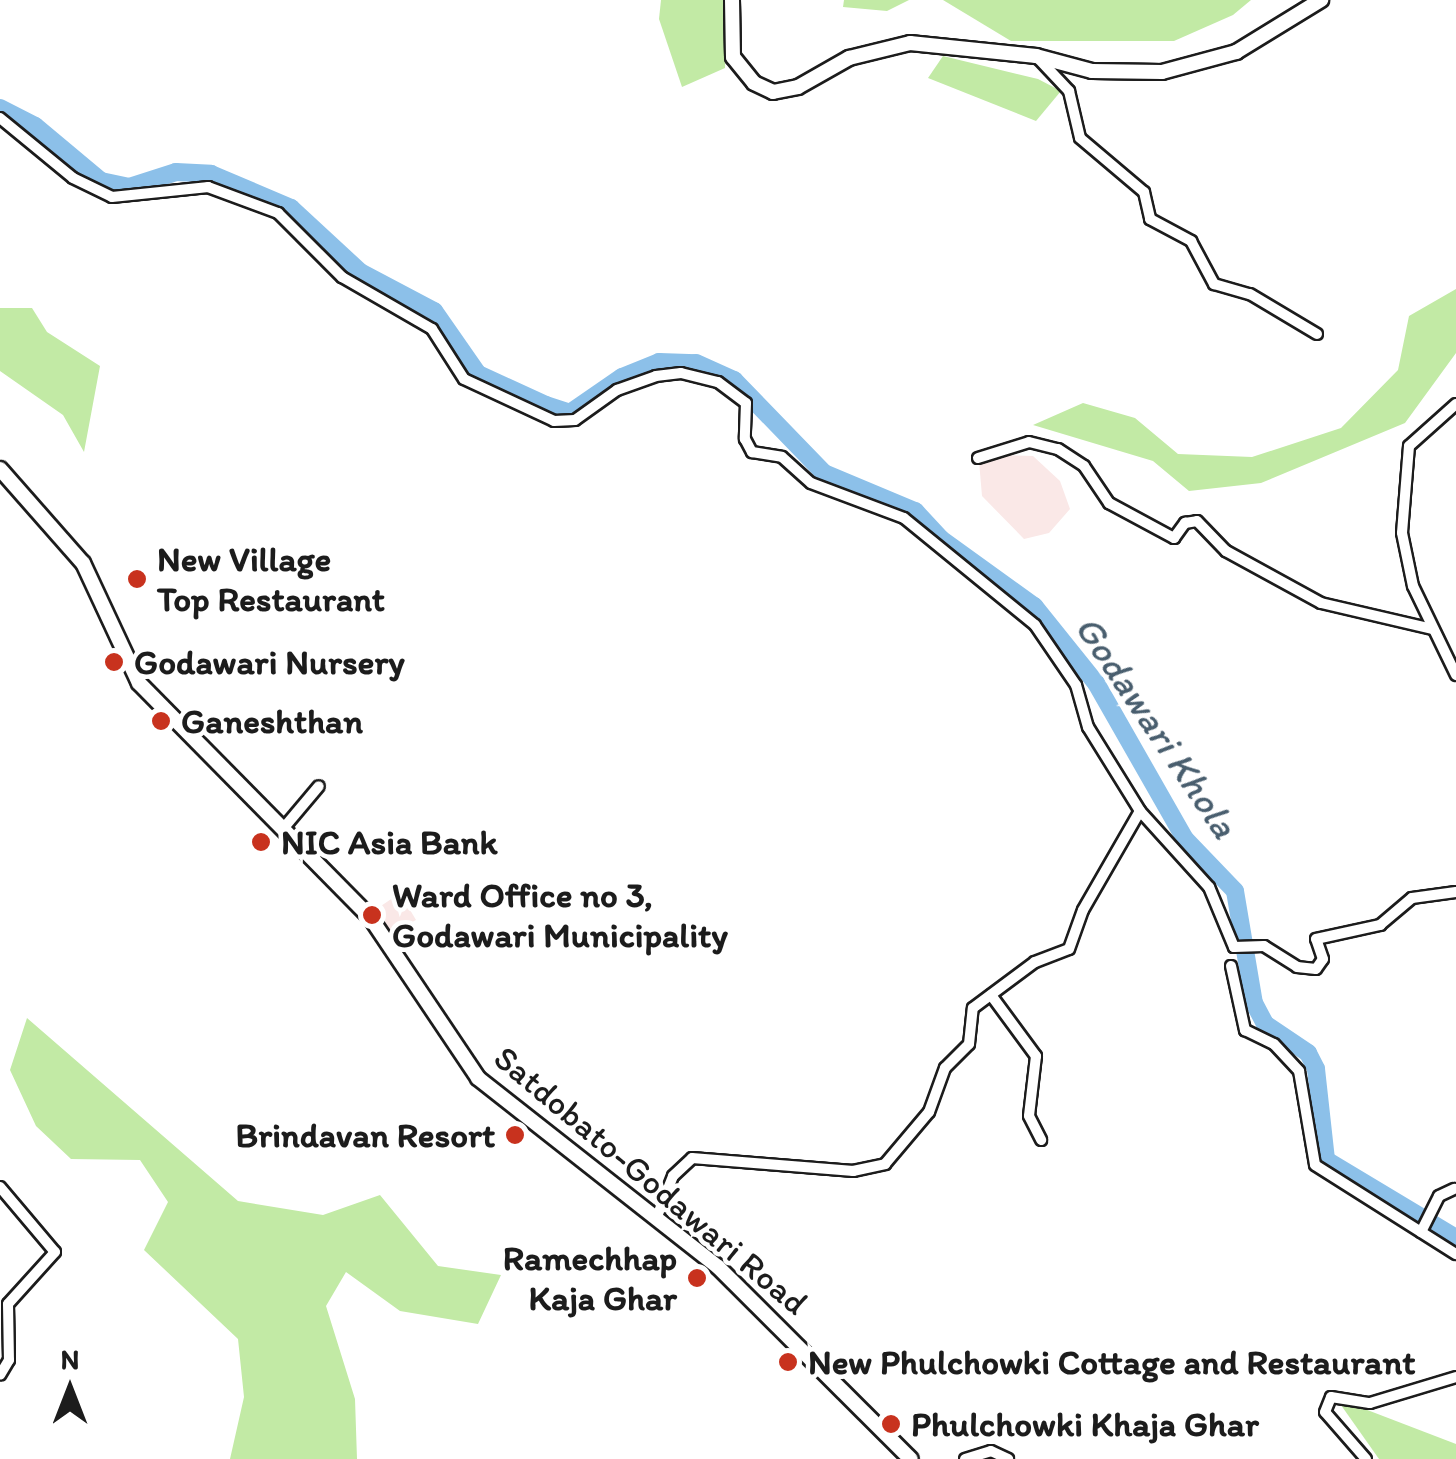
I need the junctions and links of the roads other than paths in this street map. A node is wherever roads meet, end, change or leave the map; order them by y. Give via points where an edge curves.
1 (732, 0) edge
2 (1321, 0) edge
3 (1036, 56) junction
4 (0, 118) edge
5 (1318, 334) dead end
6 (1456, 404) edge
7 (978, 458) dead end
8 (0, 469) edge
9 (1433, 628) junction
10 (1456, 675) edge
11 (319, 786) dead end
12 (1140, 811) junction
13 (282, 830) junction
14 (1456, 892) edge
15 (1231, 966) dead end
16 (992, 995) junction
17 (1041, 1140) dead end
18 (0, 1187) edge
19 (1454, 1189) edge
20 (656, 1219) junction
21 (1420, 1232) junction
22 (1456, 1254) edge
23 (0, 1375) edge
24 (1456, 1376) edge
25 (911, 1459) edge
26 (966, 1459) edge
27 (1008, 1459) edge
28 (1366, 1459) edge

1 - 3 street via 733,57 754,83 774,92 798,88 848,58 910,43
2 - 3 street via 1236,52 1200,65 1092,71
3 - 5 street via 1069,91 1080,138 1144,192 1150,219 1191,241 1214,284 1250,294
4 - 12 street via 34,139 74,178 112,198 208,188 278,214 342,277 432,329 464,379 554,421 576,420 617,390 656,376 681,373 718,382 746,403 745,439 752,452 782,457 811,483 904,518 1035,625 1076,684 1088,728
6 - 9 street via 1409,446 1404,470 1408,568
7 - 9 street via 1029,442 1058,449 1084,466 1109,503 1174,538 1185,523 1197,520 1226,551 1321,602
8 - 13 street, Satdobato-Godawari Road via 83,563 139,683
9 - 10 street
11 - 13 street
12 - 14 street via 1208,887 1230,942 1264,946 1298,967 1316,969 1323,959 1316,939 1380,925 1412,898
12 - 16 street via 1083,910 1069,949 1035,962
13 - 20 street, Satdobato-Godawari Road via 370,917 478,1078
15 - 21 street via 1246,1030 1274,1044 1300,1071 1315,1165
16 - 17 street via 1036,1056 1029,1116
16 - 20 street via 973,1008 969,1044 946,1068 929,1112 878,1169 692,1158 673,1176
18 - 23 street via 55,1252 8,1304 9,1360
19 - 21 street via 1429,1208
20 - 25 street, Satdobato-Godawari Road via 774,1319
21 - 22 street
24 - 28 street via 1370,1404 1331,1397 1323,1408
26 - 27 street via 991,1452

